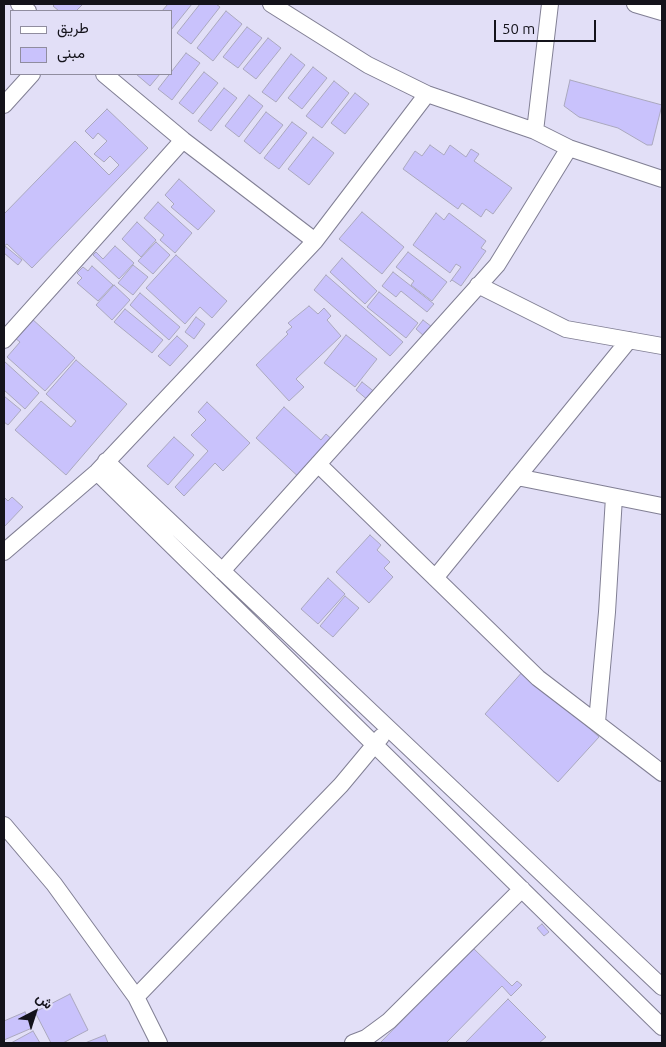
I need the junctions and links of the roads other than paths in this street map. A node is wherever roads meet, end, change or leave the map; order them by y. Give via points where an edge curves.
1 (550, 4) edge
2 (635, 4) edge
3 (276, 5) edge
4 (662, 12) edge
5 (31, 75) edge
6 (105, 75) edge
7 (427, 94) junction
8 (4, 105) edge
9 (535, 131) junction
10 (183, 140) junction
11 (569, 148) junction
12 (662, 179) edge
13 (315, 240) junction
14 (478, 285) junction
15 (4, 340) edge
16 (629, 340) junction
17 (662, 346) edge
18 (318, 464) junction
19 (101, 467) junction
20 (517, 477) junction
21 (614, 497) junction
22 (662, 506) edge
23 (4, 552) edge
24 (222, 571) junction
25 (435, 578) junction
26 (597, 722) junction
27 (388, 728) junction
28 (375, 745) junction
29 (662, 773) edge
30 (4, 825) edge
31 (522, 890) junction
32 (662, 987) edge
33 (136, 997) junction
34 (662, 1027) edge
35 (159, 1043) edge
36 (354, 1043) edge

1 - 9 street
2 - 4 street
3 - 7 street via 368,64
5 - 8 street
6 - 10 street
7 - 9 street
7 - 13 street
9 - 11 street
10 - 13 street
10 - 15 street
11 - 12 street
11 - 14 street via 497,265
13 - 19 street
14 - 16 street via 566,329
14 - 18 street
16 - 17 street
16 - 20 street
18 - 24 street
18 - 25 street
19 - 23 street
19 - 24 street
19 - 28 street
20 - 21 street
20 - 25 street
21 - 22 street
21 - 26 street
24 - 27 street
25 - 26 street via 538,678
26 - 29 street
27 - 28 street
27 - 32 street
28 - 31 street
28 - 33 street via 341,785
30 - 33 street via 54,884
31 - 34 street
31 - 36 street via 389,1021
33 - 35 street

